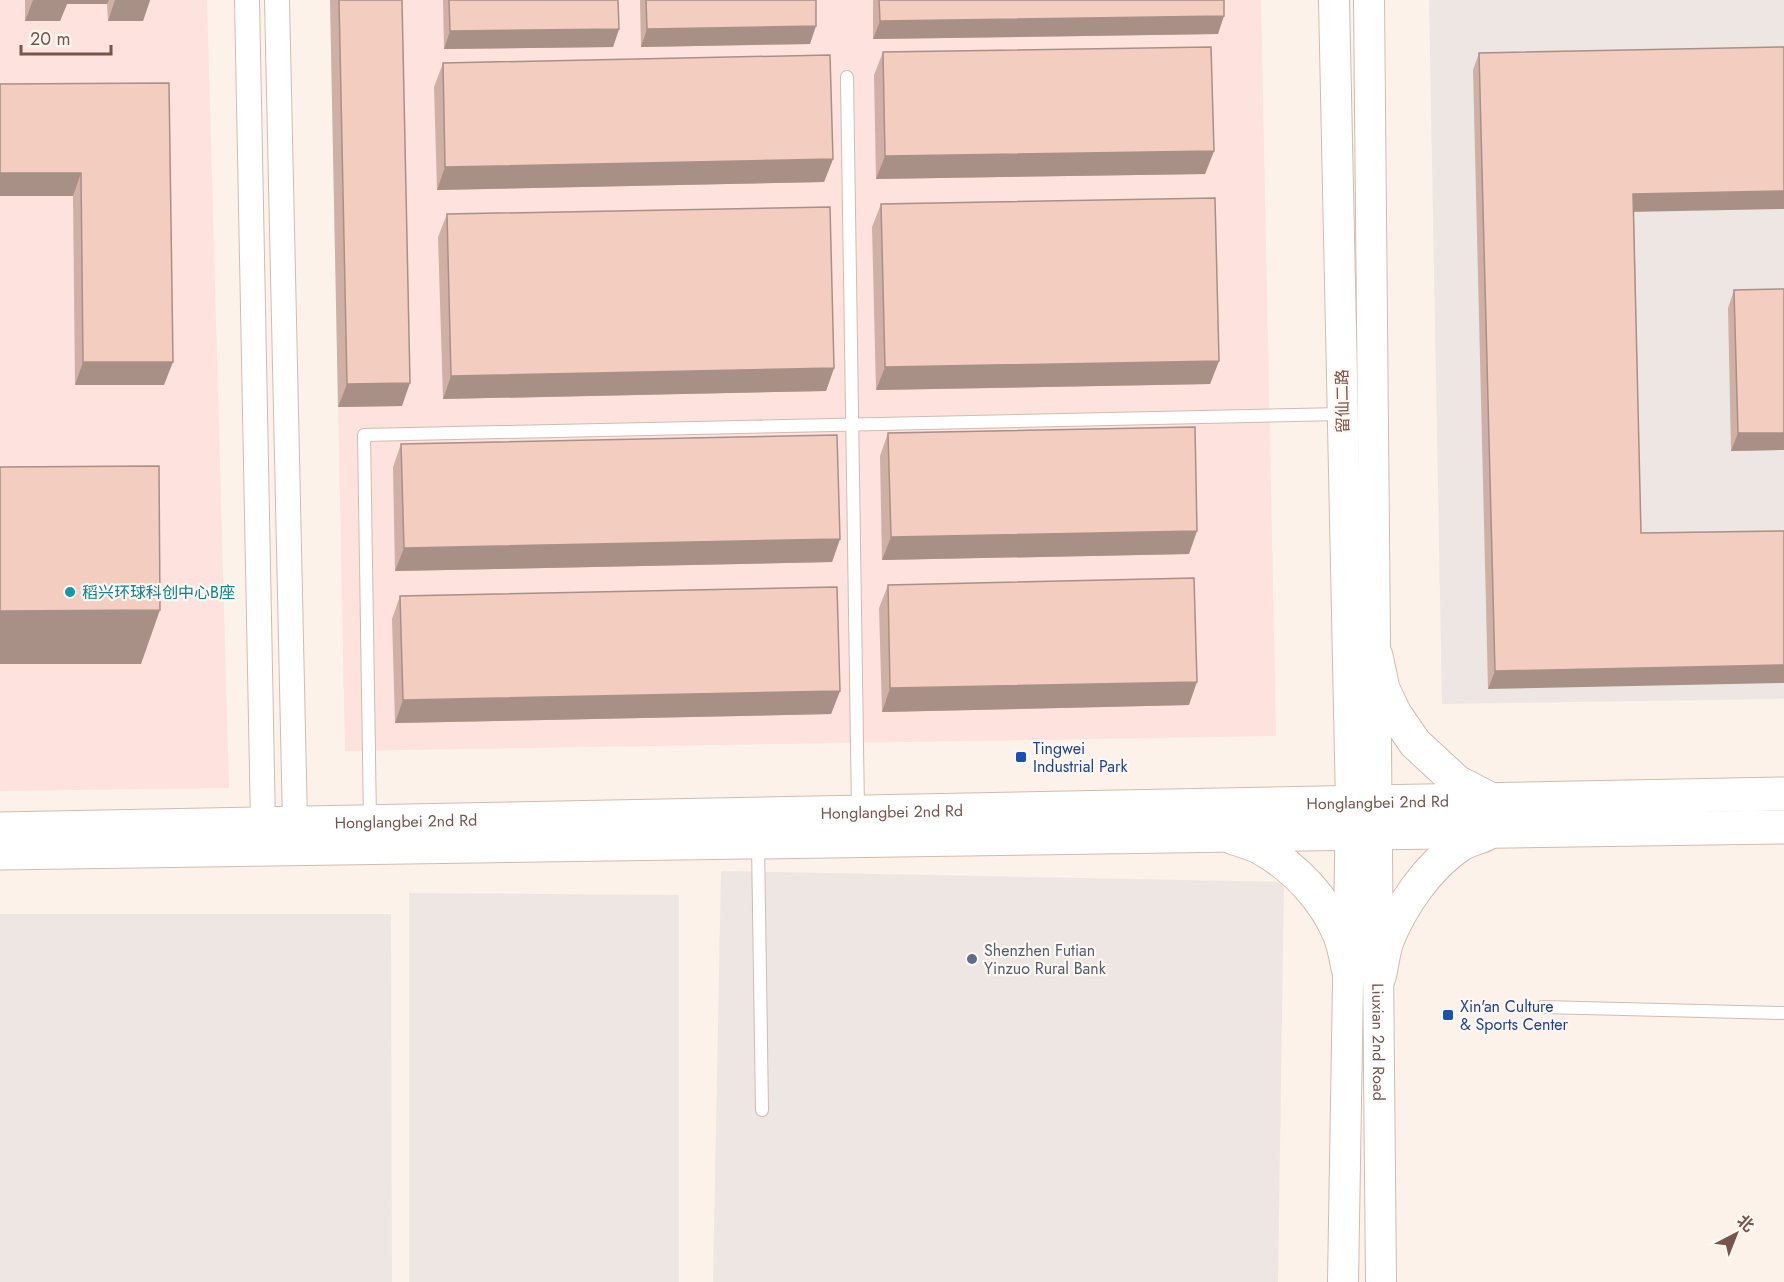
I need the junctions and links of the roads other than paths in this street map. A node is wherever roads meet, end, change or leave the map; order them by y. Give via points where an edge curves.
1 (246, 0) edge
2 (277, 0) edge
3 (1334, 0) edge
4 (1369, 0) edge
5 (847, 77) dead end
6 (1342, 414) junction
7 (853, 424) junction
8 (1376, 656) junction
9 (1784, 794) edge
10 (1491, 799) junction
11 (858, 812) junction
12 (1364, 818) junction
13 (370, 822) junction
14 (1784, 827) edge
15 (0, 829) edge
16 (280, 832) junction
17 (1492, 832) junction
18 (1227, 835) junction
19 (758, 842) junction
20 (0, 853) edge
21 (1364, 973) junction
22 (1542, 1007) dead end
23 (1784, 1013) edge
24 (762, 1110) dead end
25 (1343, 1282) edge
26 (1381, 1282) edge

1 - 16 street
2 - 16 street
3 - 6 street, 留仙二路
4 - 8 street, 留仙二路
5 - 7 lane
6 - 7 lane
6 - 12 street, 留仙二路
7 - 11 lane
7 - 13 lane via 364,435
8 - 10 main road via 1383,689 1415,743 1457,782
8 - 12 street, 留仙二路
9 - 10 main road, Honglangbei 2nd Rd
10 - 12 main road, Honglangbei 2nd Rd
11 - 12 main road, Honglangbei 2nd Rd
11 - 13 main road, Honglangbei 2nd Rd
12 - 17 main road, Honglangbei 2nd Rd
12 - 18 main road, Honglangbei 2nd Rd
12 - 21 street, Liuxian 2nd Road
13 - 16 main road, Honglangbei 2nd Rd
14 - 17 main road, Honglangbei 2nd Rd
15 - 16 main road, Honglangbei 2nd Rd
16 - 19 main road, Honglangbei 2nd Rd
16 - 20 main road, Honglangbei 2nd Rd
17 - 21 main road via 1461,845 1438,864 1418,887
18 - 19 main road, Honglangbei 2nd Rd
18 - 21 main road via 1260,847 1308,886 1326,908
19 - 24 lane
21 - 25 street, Liuxian 2nd Road
21 - 26 street, Liuxian 2nd Road
22 - 23 lane

